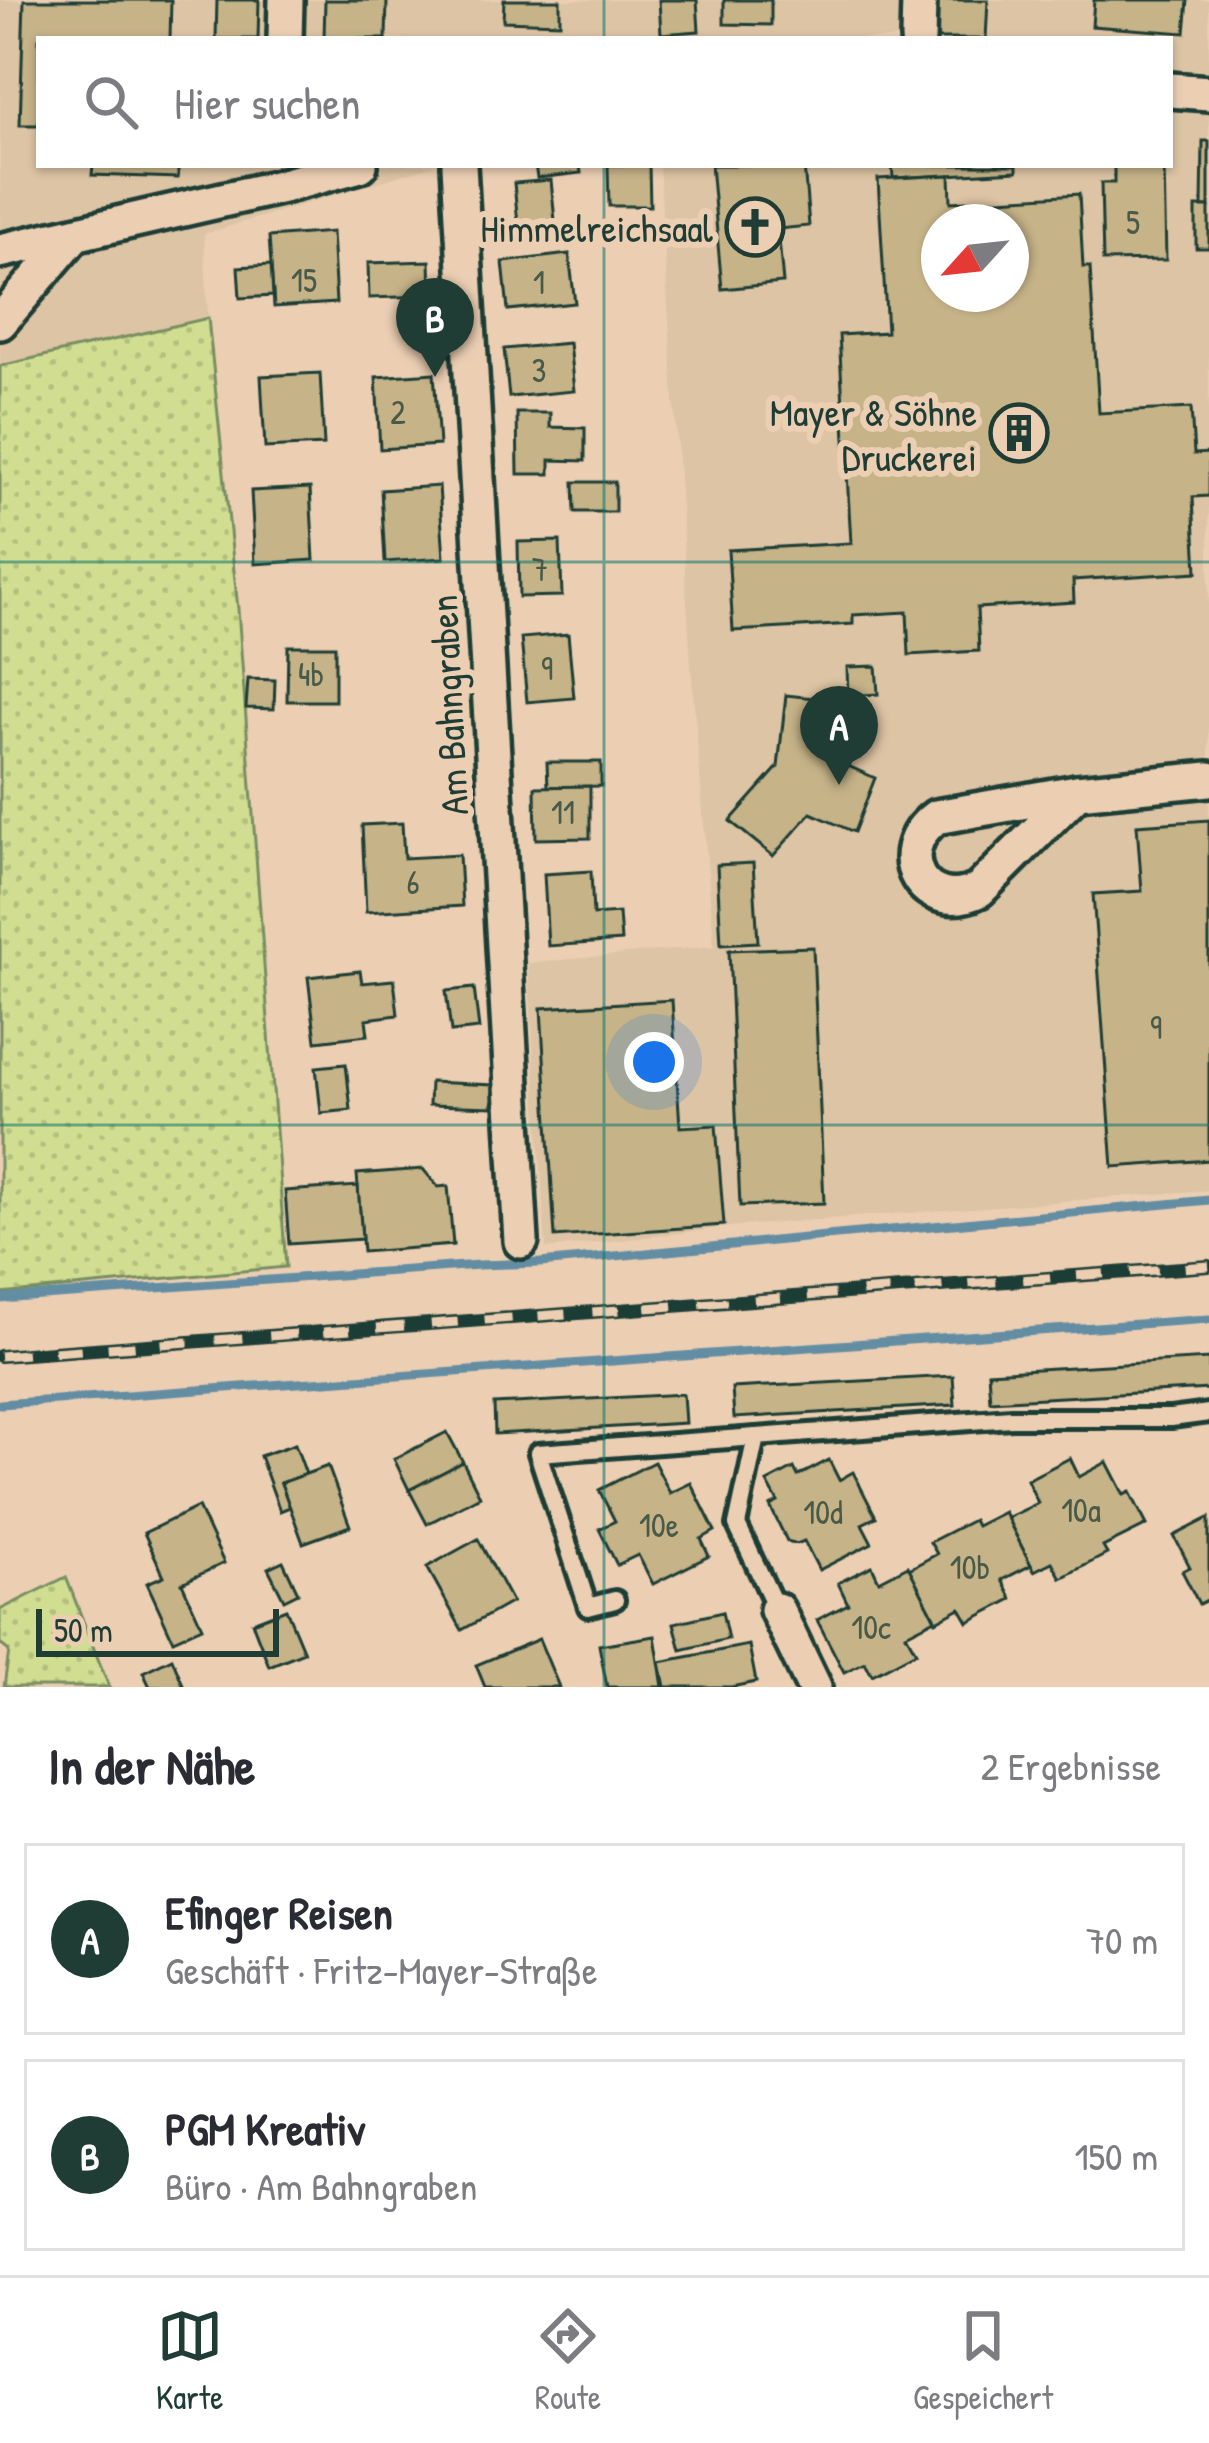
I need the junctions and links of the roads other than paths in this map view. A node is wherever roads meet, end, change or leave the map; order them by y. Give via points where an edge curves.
1 (286, 0) edge
2 (919, 0) edge
3 (285, 36) edge
4 (918, 36) edge
5 (1173, 90) edge
6 (1209, 92) edge
7 (339, 168) edge
8 (459, 168) edge
9 (283, 176) edge
10 (75, 234) junction
11 (0, 251) edge
12 (0, 322) edge
13 (1209, 779) edge
14 (1077, 792) junction
15 (521, 1240) dead end
16 (1209, 1413) edge
17 (756, 1437) junction
18 (615, 1600) dead end
19 (777, 1610) joint
20 (814, 1687) edge

1 - 3 street
2 - 4 street
5 - 6 street
7 - 9 street
8 - 15 street, Am Bahngraben
9 - 10 street
10 - 11 street
10 - 12 street
13 - 14 street
14 - 14 street via 936,818 916,837 918,878 939,896 979,890
16 - 17 lane
17 - 18 lane via 538,1453 588,1607
17 - 19 lane via 737,1525
19 - 20 street

